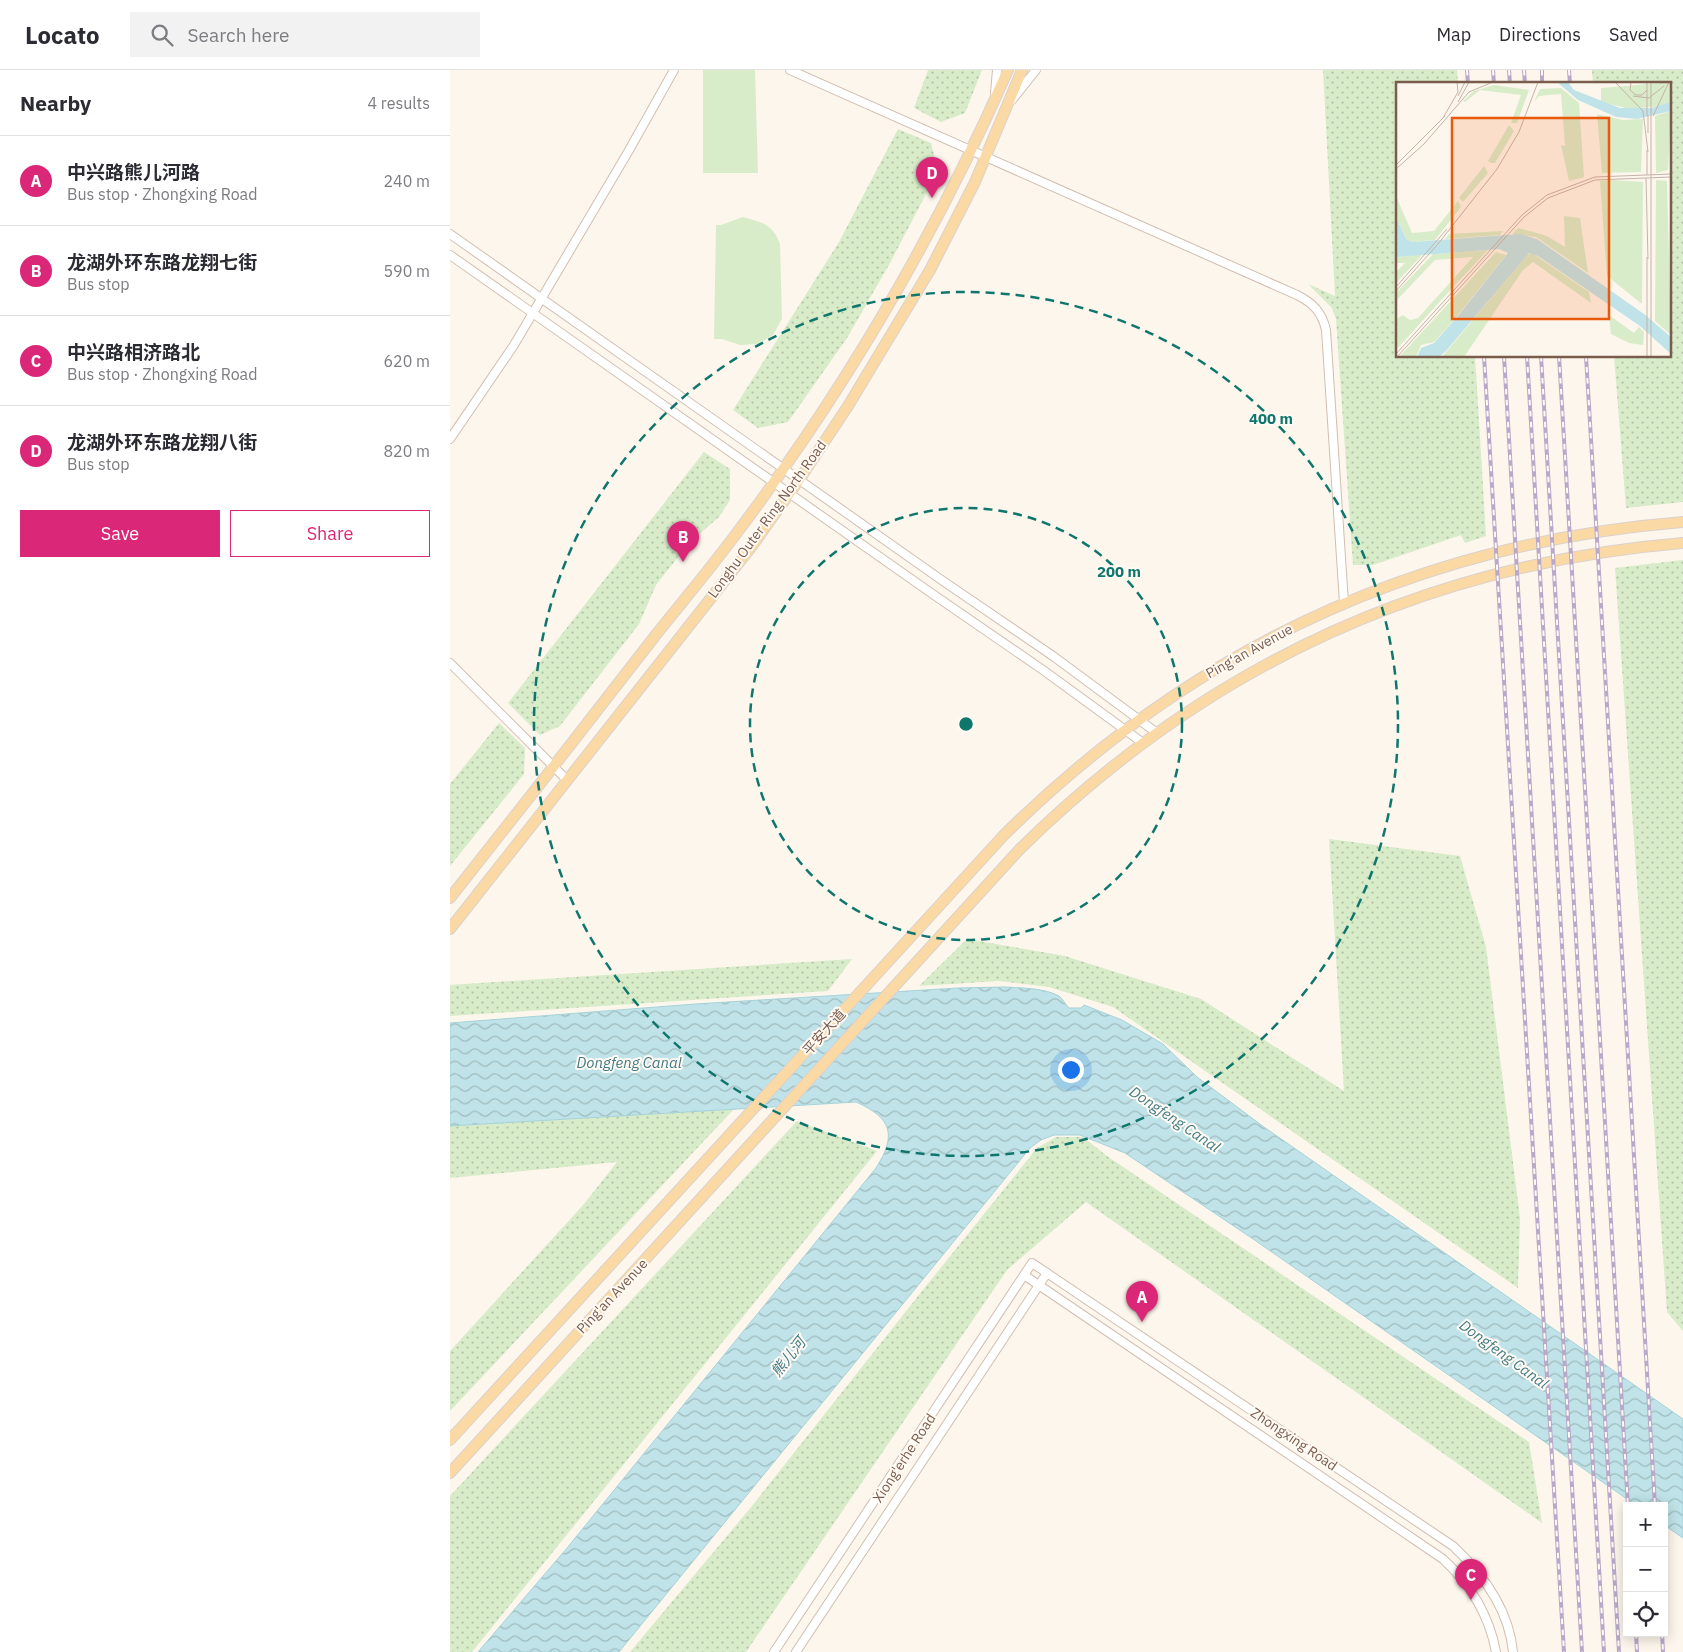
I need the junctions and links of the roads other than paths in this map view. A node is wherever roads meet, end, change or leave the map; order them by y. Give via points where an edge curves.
1 (674, 70) edge
2 (790, 70) edge
3 (997, 70) edge
4 (1008, 70) edge
5 (1022, 70) edge
6 (1036, 70) edge
7 (995, 99) junction
8 (1006, 108) junction
9 (971, 150) junction
10 (985, 156) junction
11 (450, 234) edge
12 (450, 255) edge
13 (542, 299) junction
14 (533, 313) junction
15 (450, 438) edge
16 (783, 469) junction
17 (799, 480) junction
18 (773, 482) junction
19 (789, 494) junction
20 (1683, 522) edge
21 (1683, 544) edge
22 (1344, 604) junction
23 (450, 663) edge
24 (1139, 720) junction
25 (1125, 730) junction
26 (1157, 733) junction
27 (1143, 743) junction
28 (553, 766) junction
29 (566, 780) junction
30 (450, 898) edge
31 (450, 929) edge
32 (904, 945) joint
33 (920, 960) joint
34 (775, 1118) joint
35 (744, 1119) joint
36 (1032, 1263) joint
37 (1047, 1273) junction
38 (1024, 1276) junction
39 (1038, 1286) junction
40 (450, 1440) edge
41 (450, 1473) edge
42 (774, 1652) edge
43 (796, 1652) edge
44 (1496, 1652) edge
45 (1513, 1652) edge

1 - 13 street
2 - 9 street
3 - 7 street
4 - 7 main road, Longhu Outer Ring North Road
5 - 8 main road, Longhu Outer Ring North Road
6 - 8 street
7 - 9 main road, Longhu Outer Ring North Road
8 - 10 main road, Longhu Outer Ring North Road
9 - 10 street
9 - 16 main road, Longhu Outer Ring North Road via 872,332
10 - 17 main road, Longhu Outer Ring North Road via 930,270
10 - 22 street via 1297,295 1319,312 1326,330
11 - 13 street
12 - 14 street
13 - 14 street
13 - 16 street
14 - 15 street
14 - 18 street
16 - 17 street
16 - 18 main road, Longhu Outer Ring North Road
17 - 19 main road, Longhu Outer Ring North Road
17 - 24 street via 1060,661
18 - 19 street
18 - 28 main road, Longhu Outer Ring North Road via 736,534
19 - 25 street
19 - 29 main road, Longhu Outer Ring North Road via 752,546
20 - 22 main road, Ping‘an Avenue via 1572,536 1493,553
21 - 26 main road, Ping‘an Avenue via 1607,552 1498,574 1372,614 1270,662 1209,697
22 - 24 main road, Ping‘an Avenue via 1307,619 1218,667
23 - 28 street
24 - 25 main road, Ping‘an Avenue
24 - 26 street
25 - 27 street
25 - 32 main road, Ping‘an Avenue via 1028,811
26 - 27 main road, Ping‘an Avenue
27 - 33 main road, Ping‘an Avenue via 1043,826
28 - 29 street
28 - 30 main road, Longhu Outer Ring North Road
29 - 31 main road, Longhu Outer Ring North Road
32 - 35 main road, 平安大道
33 - 34 main road, 平安大道
34 - 41 main road, Ping'an Avenue
35 - 40 main road, Ping'an Avenue
36 - 37 street, Zhongxing Road
36 - 38 street, Xiong'erhe Road
37 - 39 street, Xiong'erhe Road
37 - 45 street, Zhongxing Road via 1453,1546 1490,1589 1501,1609
38 - 39 street, Zhongxing Road
38 - 42 street, Xiong'erhe Road
39 - 43 street, Xiong'erhe Road
39 - 44 street, Zhongxing Road via 1442,1559 1476,1597 1486,1616

